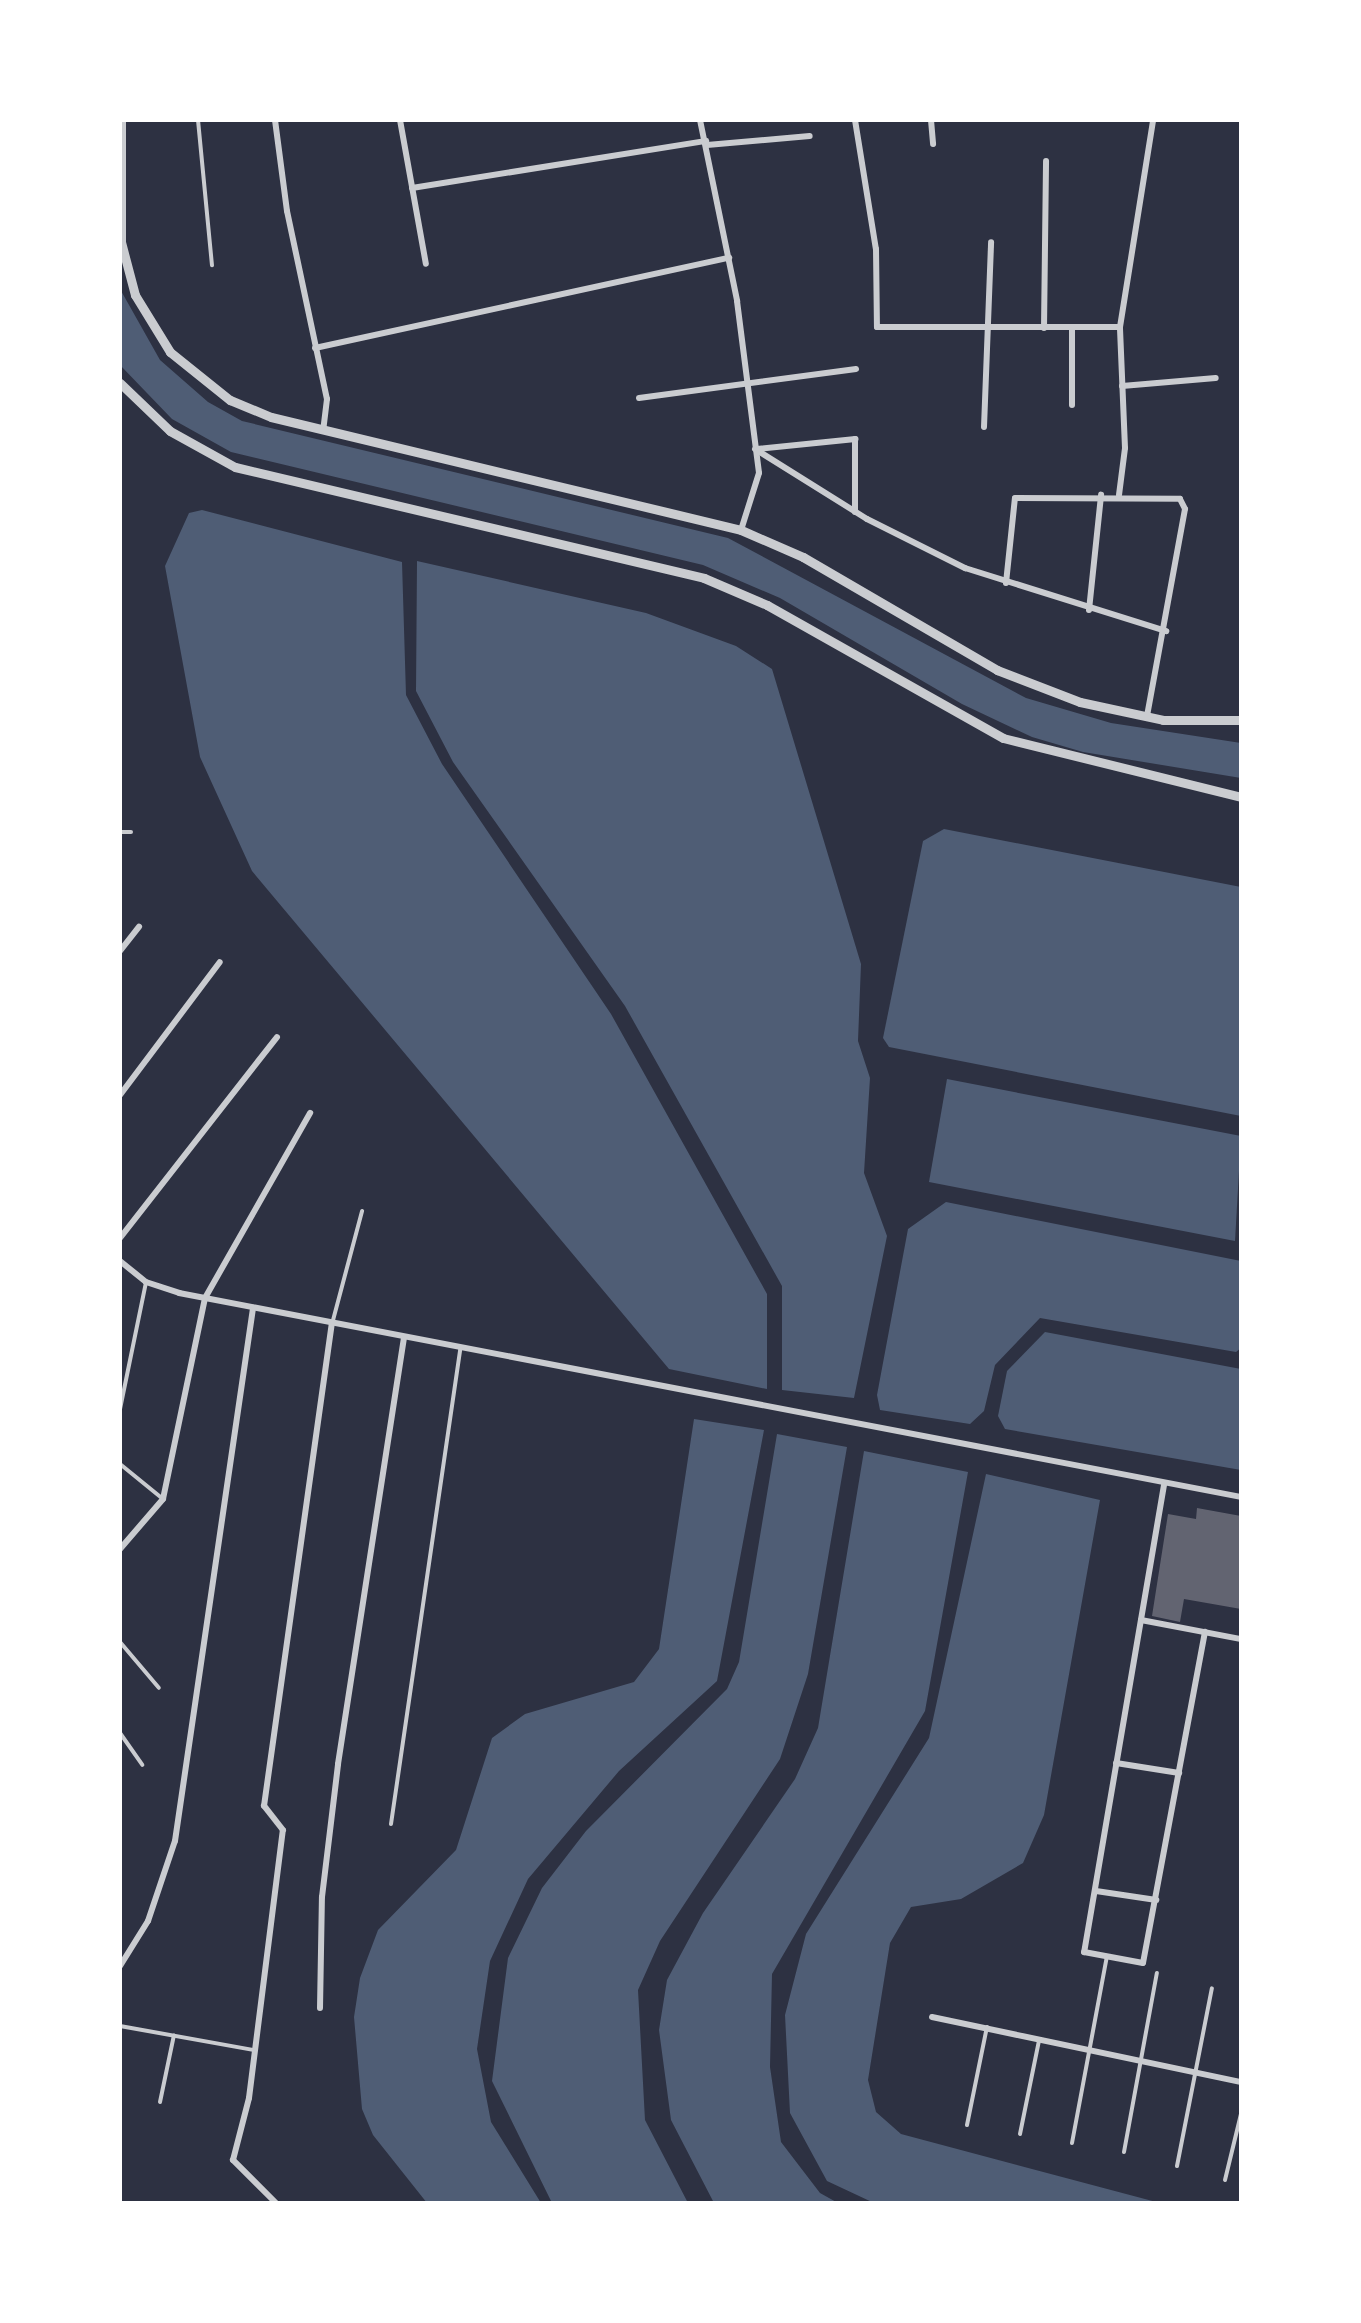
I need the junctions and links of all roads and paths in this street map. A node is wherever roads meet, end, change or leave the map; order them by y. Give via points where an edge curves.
1 (121, 120) edge
2 (198, 120) edge
3 (275, 120) edge
4 (400, 120) edge
5 (700, 120) edge
6 (855, 120) edge
7 (931, 120) edge
8 (1153, 120) edge
9 (810, 136) dead end
10 (707, 143) junction
11 (933, 144) dead end
12 (1046, 161) dead end
13 (412, 188) junction
14 (991, 242) dead end
15 (729, 258) junction
16 (426, 264) dead end
17 (212, 266) dead end
18 (992, 328) junction
19 (1044, 328) junction
20 (1072, 328) junction
21 (1120, 328) junction
22 (316, 348) junction
23 (856, 369) dead end
24 (1216, 378) dead end
25 (747, 380) junction
26 (120, 383) edge
27 (1122, 386) junction
28 (639, 398) dead end
29 (1072, 405) dead end
30 (984, 427) dead end
31 (323, 430) junction
32 (755, 449) junction
33 (1100, 495) junction
34 (1120, 495) junction
35 (855, 512) junction
36 (742, 530) junction
37 (1006, 583) junction
38 (1089, 610) junction
39 (1166, 631) junction
40 (1147, 717) junction
41 (1241, 720) edge
42 (1241, 797) edge
43 (120, 832) edge
44 (131, 832) dead end
45 (139, 927) dead end
46 (120, 950) edge
47 (220, 962) dead end
48 (277, 1037) dead end
49 (120, 1095) edge
50 (310, 1113) dead end
51 (362, 1212) dead end
52 (120, 1238) edge
53 (120, 1261) edge
54 (146, 1282) junction
55 (205, 1298) junction
56 (253, 1308) junction
57 (332, 1324) junction
58 (404, 1338) junction
59 (460, 1349) junction
60 (120, 1409) edge
61 (120, 1464) edge
62 (1164, 1485) junction
63 (1241, 1497) edge
64 (162, 1499) junction
65 (120, 1549) edge
66 (1141, 1620) junction
67 (1205, 1632) junction
68 (1241, 1639) edge
69 (120, 1642) edge
70 (159, 1688) dead end
71 (120, 1733) edge
72 (1116, 1763) junction
73 (142, 1765) dead end
74 (1179, 1772) junction
75 (391, 1824) dead end
76 (1096, 1891) junction
77 (1156, 1900) junction
78 (1107, 1956) junction
79 (120, 1966) edge
80 (1157, 1973) dead end
81 (1212, 1988) dead end
82 (320, 2008) dead end
83 (932, 2016) dead end
84 (120, 2026) edge
85 (987, 2027) junction
86 (174, 2036) junction
87 (1039, 2038) junction
88 (1089, 2049) junction
89 (255, 2050) junction
90 (1142, 2060) junction
91 (1195, 2072) junction
92 (1241, 2082) edge
93 (160, 2102) dead end
94 (1241, 2114) edge
95 (967, 2125) dead end
96 (1020, 2134) dead end
97 (1072, 2142) dead end
98 (1124, 2152) dead end
99 (1177, 2166) dead end
100 (1225, 2180) dead end
101 (276, 2203) edge

1 - 31 street via 122,242 150,324 179,362 215,391 255,412
2 - 17 lane
3 - 22 street
4 - 13 street
5 - 10 street
6 - 18 street via 876,249 877,327
7 - 11 street
8 - 21 street
9 - 10 street
10 - 13 street
10 - 15 street
12 - 19 street
13 - 16 street
14 - 18 street
15 - 22 street
15 - 25 street
18 - 19 street
18 - 30 street
19 - 20 street
20 - 21 street
20 - 29 street
21 - 27 street
22 - 31 street via 327,399
23 - 25 street
24 - 27 street
25 - 28 street
25 - 32 street
26 - 42 street via 170,431 235,467 704,578 767,605 1003,738
27 - 34 street
31 - 36 street
32 - 35 street
32 - 35 street via 855,439
32 - 36 street via 758,472
33 - 34 street
33 - 37 street via 1015,498
33 - 38 street
34 - 39 street via 1180,499 1186,509
35 - 37 street
36 - 40 street via 1014,678
37 - 38 street
38 - 39 street
39 - 40 street
40 - 41 street
43 - 44 lane
45 - 46 street
47 - 49 street
48 - 52 street
50 - 55 street
51 - 57 lane
53 - 54 street
54 - 55 street
54 - 60 lane
55 - 56 street
55 - 64 street
56 - 57 street
56 - 79 street via 176,1841 148,1921
57 - 58 street
57 - 89 street via 264,1806 282,1830
58 - 59 street
58 - 82 street via 338,1764 322,1897
59 - 62 street
59 - 75 lane
61 - 64 lane
62 - 63 street
62 - 66 street
64 - 65 street
66 - 67 street
66 - 72 street
67 - 68 street
67 - 74 street
69 - 70 lane
71 - 73 lane
72 - 74 street
72 - 76 street
74 - 77 street
76 - 77 street
76 - 78 street via 1084,1952
77 - 78 street via 1143,1964
78 - 88 lane
80 - 90 lane
81 - 91 lane
83 - 85 street
84 - 86 lane
85 - 87 street
85 - 95 lane
86 - 89 lane
86 - 93 lane
87 - 88 street
87 - 96 lane
88 - 90 street
88 - 97 lane
89 - 101 street via 233,2160
90 - 91 street
90 - 98 lane
91 - 92 street
91 - 99 lane
94 - 100 lane

